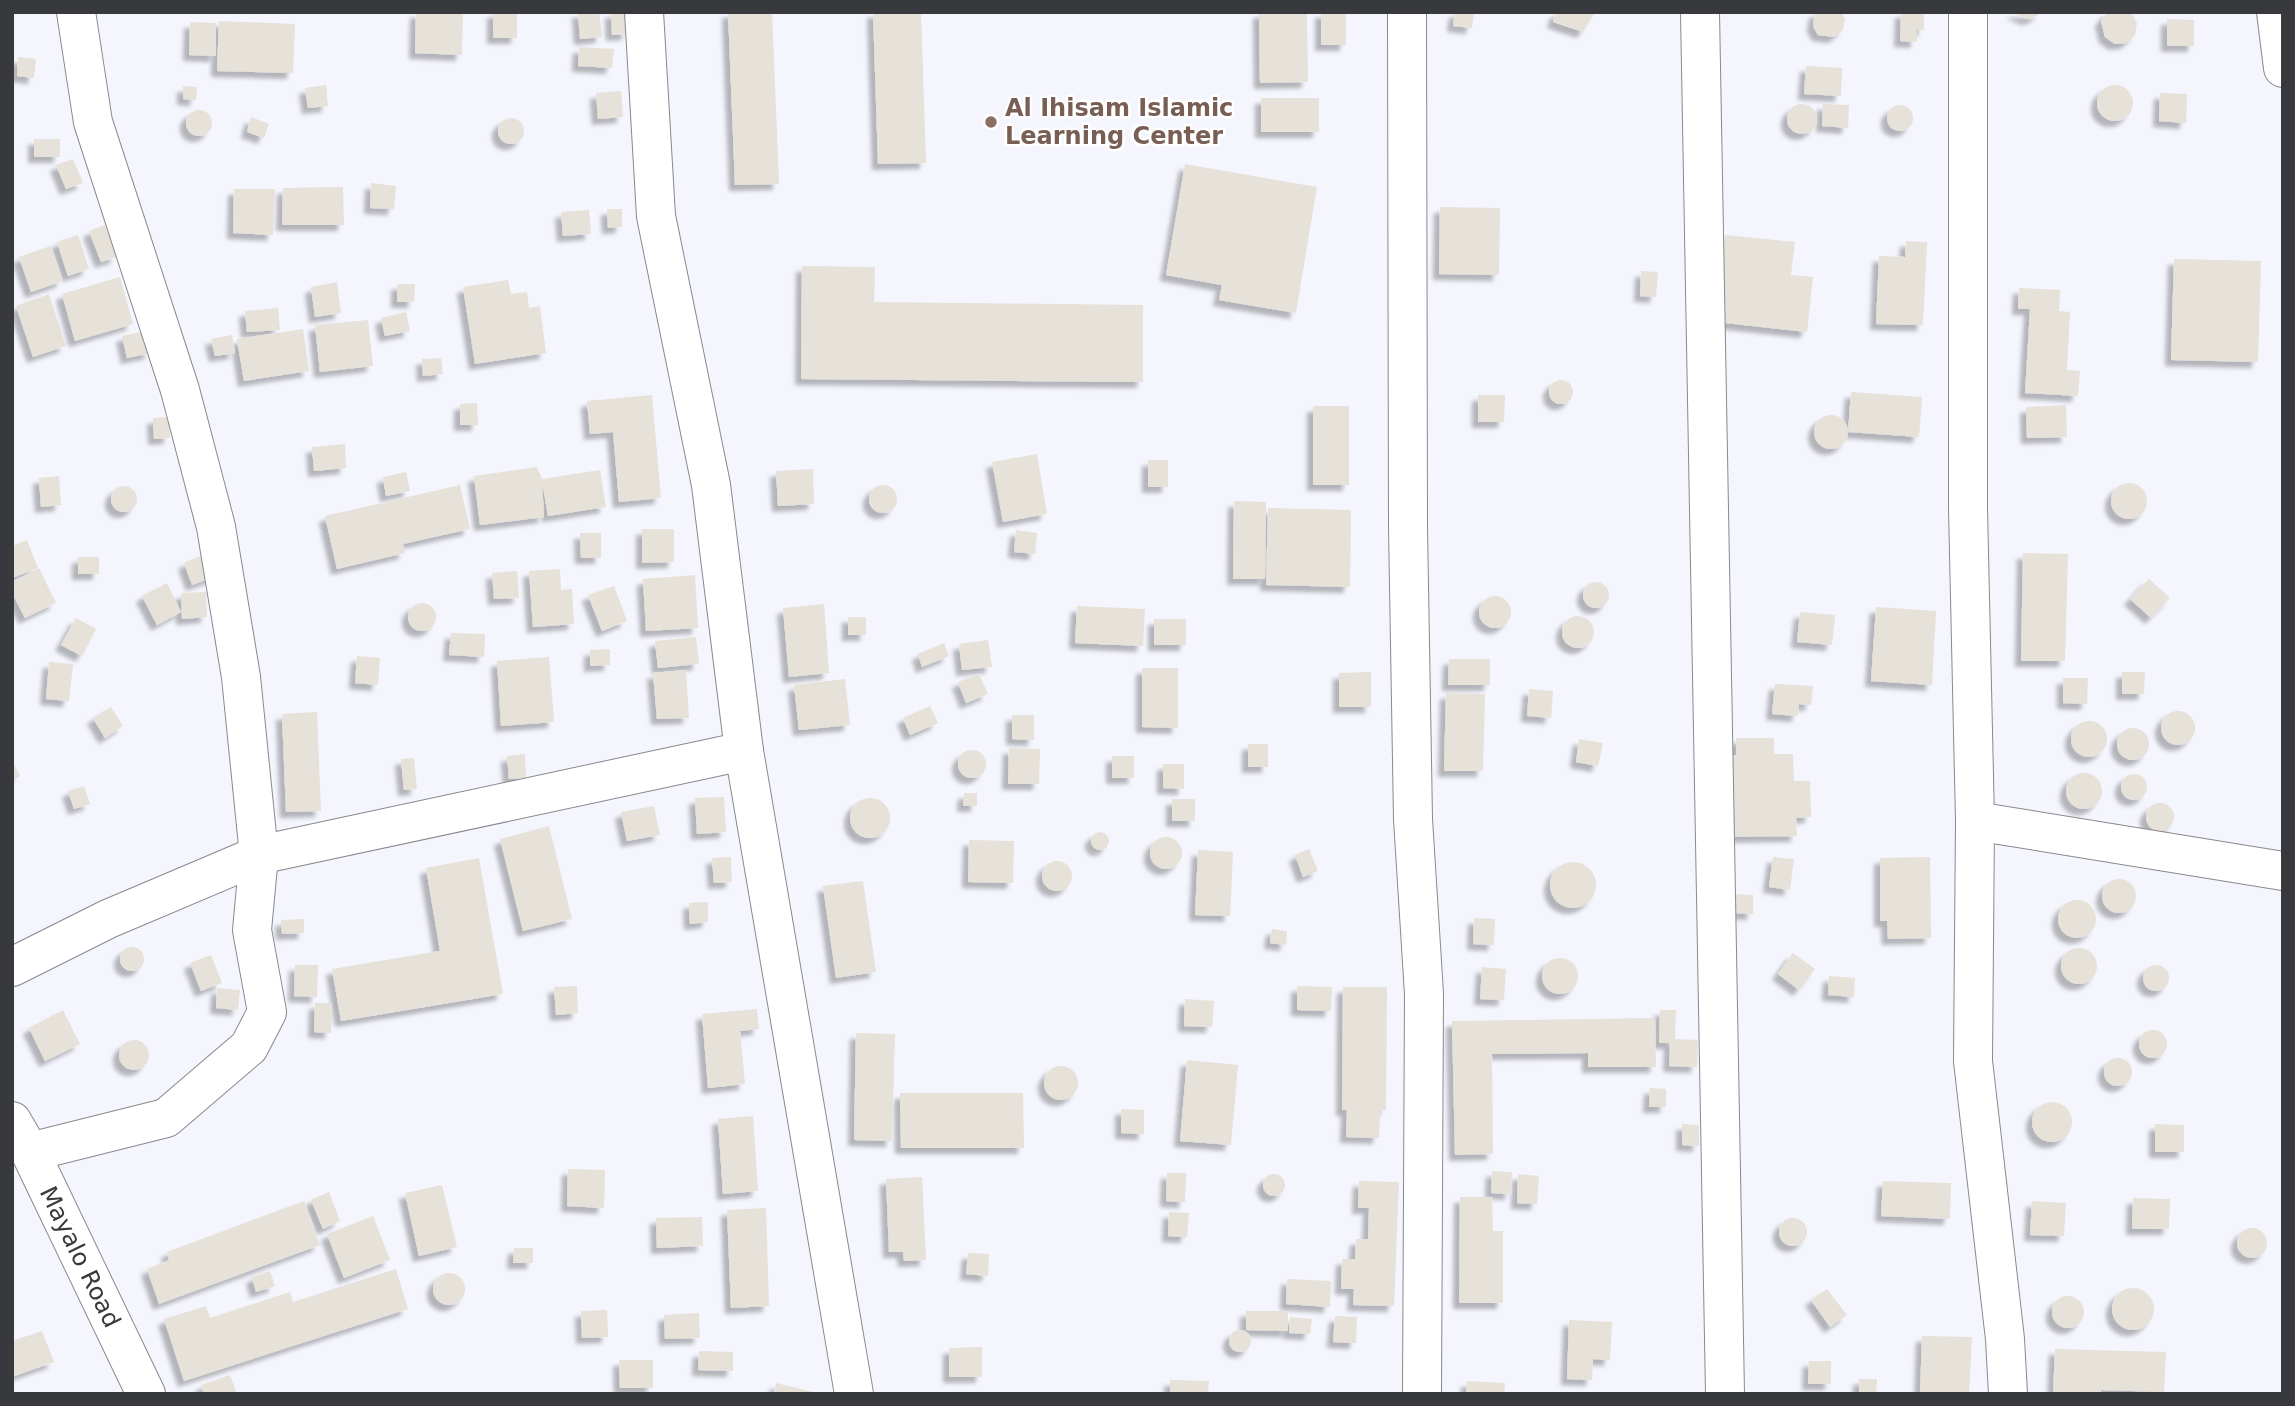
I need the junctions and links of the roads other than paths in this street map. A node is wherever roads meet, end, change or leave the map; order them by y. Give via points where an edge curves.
1 (76, 12) edge
2 (644, 12) edge
3 (1407, 12) edge
4 (1700, 12) edge
5 (1968, 12) edge
6 (2276, 12) edge
7 (2283, 68) edge
8 (744, 751) junction
9 (1975, 821) junction
10 (259, 855) junction
11 (2283, 872) edge
12 (12, 967) edge
13 (21, 1137) edge
14 (146, 1394) edge
15 (854, 1394) edge
16 (1422, 1394) edge
17 (1725, 1394) edge
18 (2008, 1394) edge

1 - 10 street via 93,122 180,390 216,527 241,677
2 - 8 street via 656,216 711,485
3 - 16 street via 1408,541 1413,819 1424,995
4 - 17 street
5 - 9 street via 1968,508
6 - 7 street
8 - 10 street
8 - 15 street
9 - 11 street
9 - 18 street via 1973,1061
10 - 12 street via 108,919
10 - 13 street via 252,930 267,1012 249,1047 166,1118
13 - 14 street, Mayalo Road

